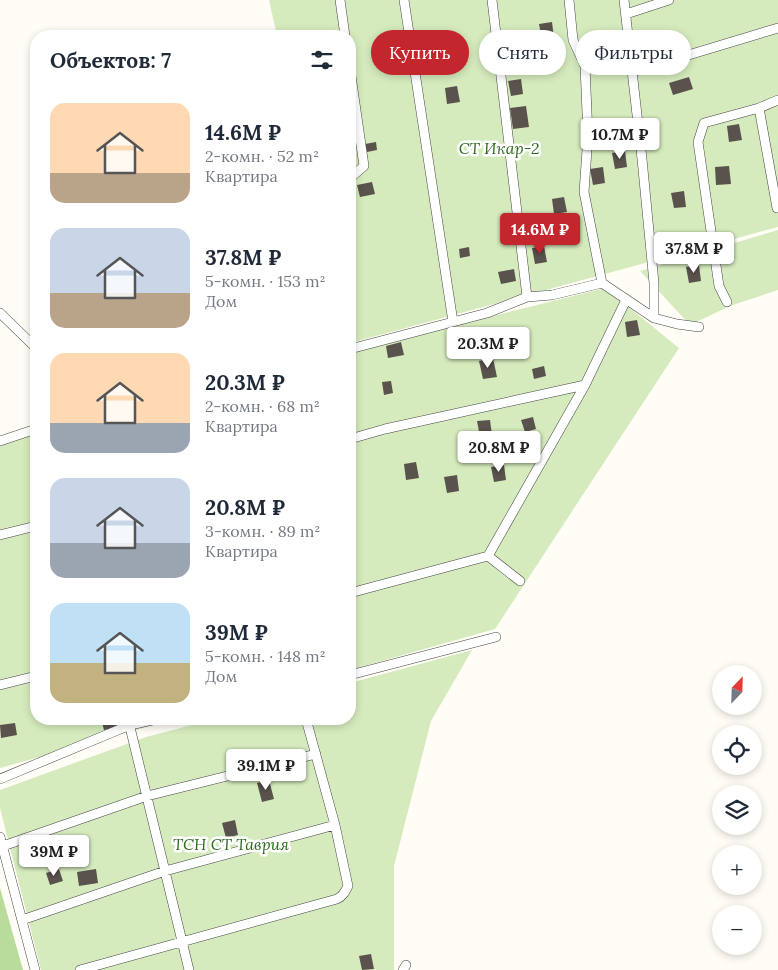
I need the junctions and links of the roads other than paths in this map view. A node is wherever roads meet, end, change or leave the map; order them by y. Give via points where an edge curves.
1 (340, 0) edge
2 (404, 0) edge
3 (492, 0) edge
4 (569, 0) edge
5 (624, 0) edge
6 (669, 0) edge
7 (626, 14) junction
8 (778, 28) edge
9 (344, 30) edge
10 (628, 30) edge
11 (691, 54) edge
12 (632, 75) edge
13 (778, 100) edge
14 (759, 108) junction
15 (356, 111) edge
16 (356, 173) edge
17 (778, 208) edge
18 (602, 283) junction
19 (527, 297) junction
20 (626, 300) junction
21 (727, 302) dead end
22 (0, 313) edge
23 (654, 318) junction
24 (453, 322) junction
25 (698, 327) dead end
26 (30, 342) edge
27 (356, 347) edge
28 (586, 385) junction
29 (30, 431) edge
30 (356, 437) edge
31 (0, 441) edge
32 (30, 528) edge
33 (0, 535) edge
34 (488, 556) junction
35 (520, 581) dead end
36 (356, 591) edge
37 (496, 637) dead end
38 (356, 673) edge
39 (30, 678) edge
40 (0, 685) edge
41 (122, 725) edge
42 (130, 725) edge
43 (308, 725) edge
44 (316, 754) junction
45 (0, 779) edge
46 (147, 796) junction
47 (335, 824) junction
48 (0, 837) edge
49 (2, 846) junction
50 (165, 871) junction
51 (22, 920) junction
52 (182, 941) junction
53 (35, 970) edge
54 (80, 970) edge
55 (189, 970) edge

1 - 9 street
2 - 24 street
3 - 19 street
4 - 18 street via 573,40 585,66 588,136 584,192
5 - 7 street
6 - 7 street
7 - 10 street
8 - 11 street
12 - 23 street via 654,283
13 - 14 street
14 - 17 street
14 - 21 street via 704,123 698,142 720,286
15 - 16 street via 364,166
18 - 19 street via 552,295
18 - 20 street
19 - 24 street
20 - 23 street
20 - 28 street
22 - 26 street
23 - 25 street
24 - 27 street
28 - 30 street
28 - 34 street
29 - 31 street
32 - 33 street
34 - 35 street
34 - 36 street
37 - 38 street
39 - 40 street
41 - 45 street
42 - 46 street
43 - 44 street
44 - 46 street
44 - 47 street
46 - 49 street
46 - 50 street
47 - 50 street
47 - 52 street via 348,886 342,896
48 - 49 street
49 - 51 street
50 - 51 street
50 - 52 street
51 - 53 street
52 - 54 street
52 - 55 street

